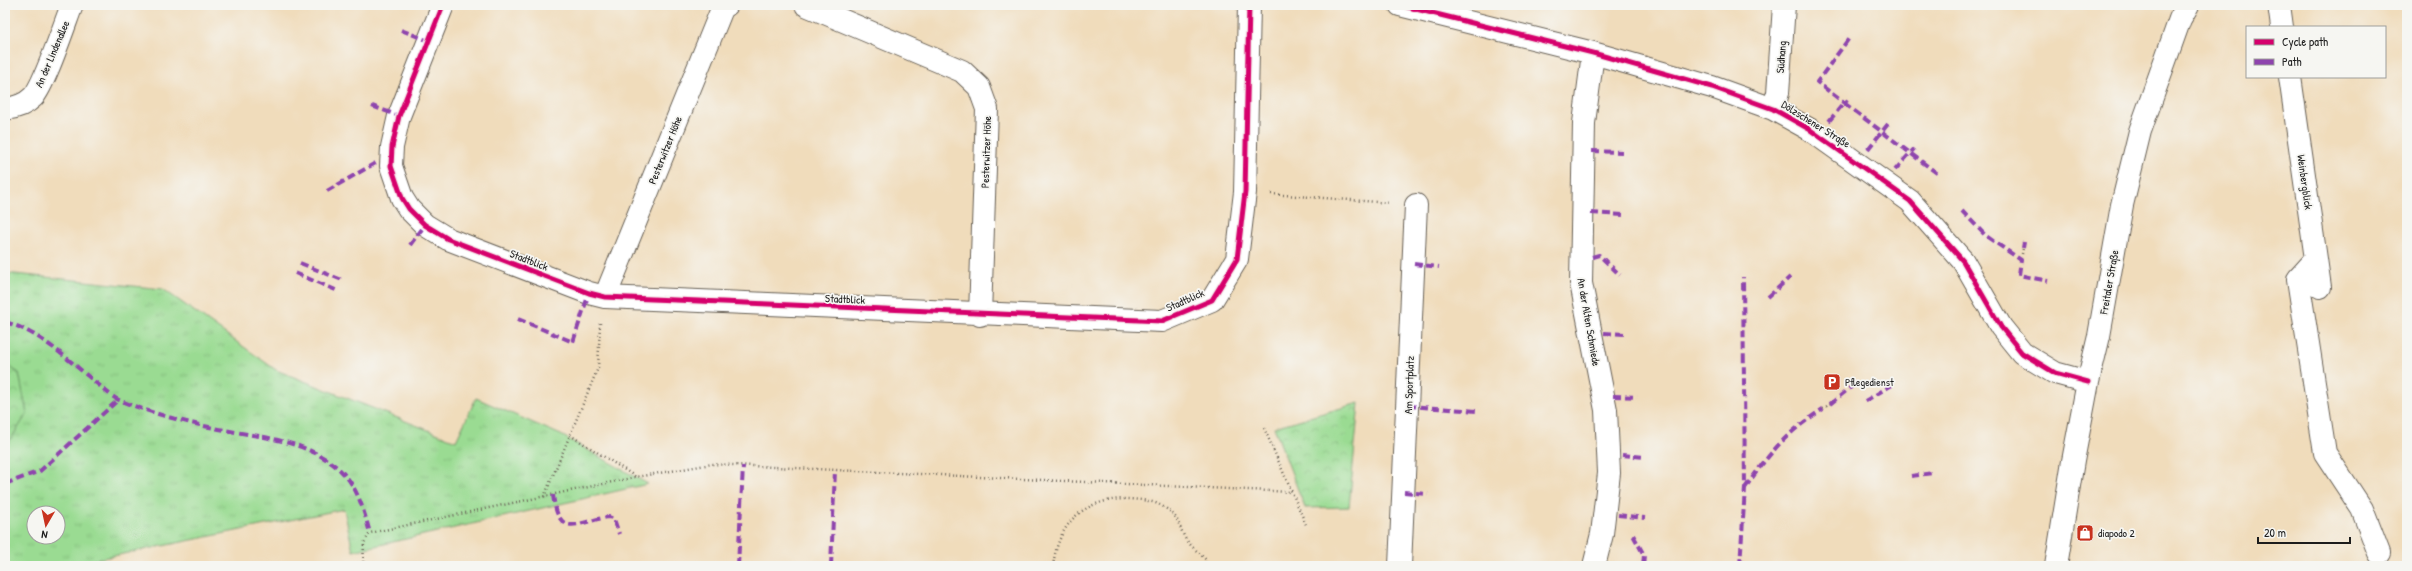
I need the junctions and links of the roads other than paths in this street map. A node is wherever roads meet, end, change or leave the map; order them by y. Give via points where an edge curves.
1 (72, 5) edge
2 (443, 5) edge
3 (728, 5) edge
4 (806, 5) edge
5 (1249, 5) edge
6 (1400, 5) edge
7 (1784, 5) edge
8 (2188, 5) edge
9 (2279, 5) edge
10 (2282, 26) edge
11 (1593, 53) junction
12 (2290, 78) edge
13 (5, 109) edge
14 (1773, 109) junction
15 (1416, 205) road end
16 (2316, 259) junction
17 (2320, 287) dead end
18 (602, 306) junction
19 (980, 315) junction
20 (2088, 382) junction
21 (2379, 553) dead end
22 (1400, 566) edge
23 (1594, 566) edge
24 (2056, 566) edge

1 - 13 street, An der Lindenallee via 34,96 14,108
2 - 18 street, Stadtblick via 399,116 392,147 391,166 402,198 424,225 448,239 582,291
3 - 18 street, Pesterwitzer Höhe via 722,9
4 - 19 street, Pesterwitzer Höhe via 962,71 979,87 987,109
5 - 19 street, Stadtblick via 1245,192 1237,259 1212,300 1162,321
6 - 11 street, Dölzschener Straße
7 - 14 street, Südhang via 1778,93
8 - 20 street, Freitaler Straße via 2180,19 2140,131 2122,205 2099,336
9 - 10 street
11 - 14 street, Dölzschener Straße via 1712,87
11 - 23 street, An der Alten Schmiede via 1584,123 1581,283 1606,410 1609,473 1602,534
12 - 16 street, Weinbergblick
14 - 20 street, Dölzschener Straße via 1809,129 1910,201 1963,261 2001,327 2022,353 2055,373
15 - 22 street, Am Sportplatz
16 - 17 street, Weinbergblick
16 - 21 street via 2298,279 2325,453 2362,509
18 - 19 street, Stadtblick
20 - 24 street, Freitaler Straße

